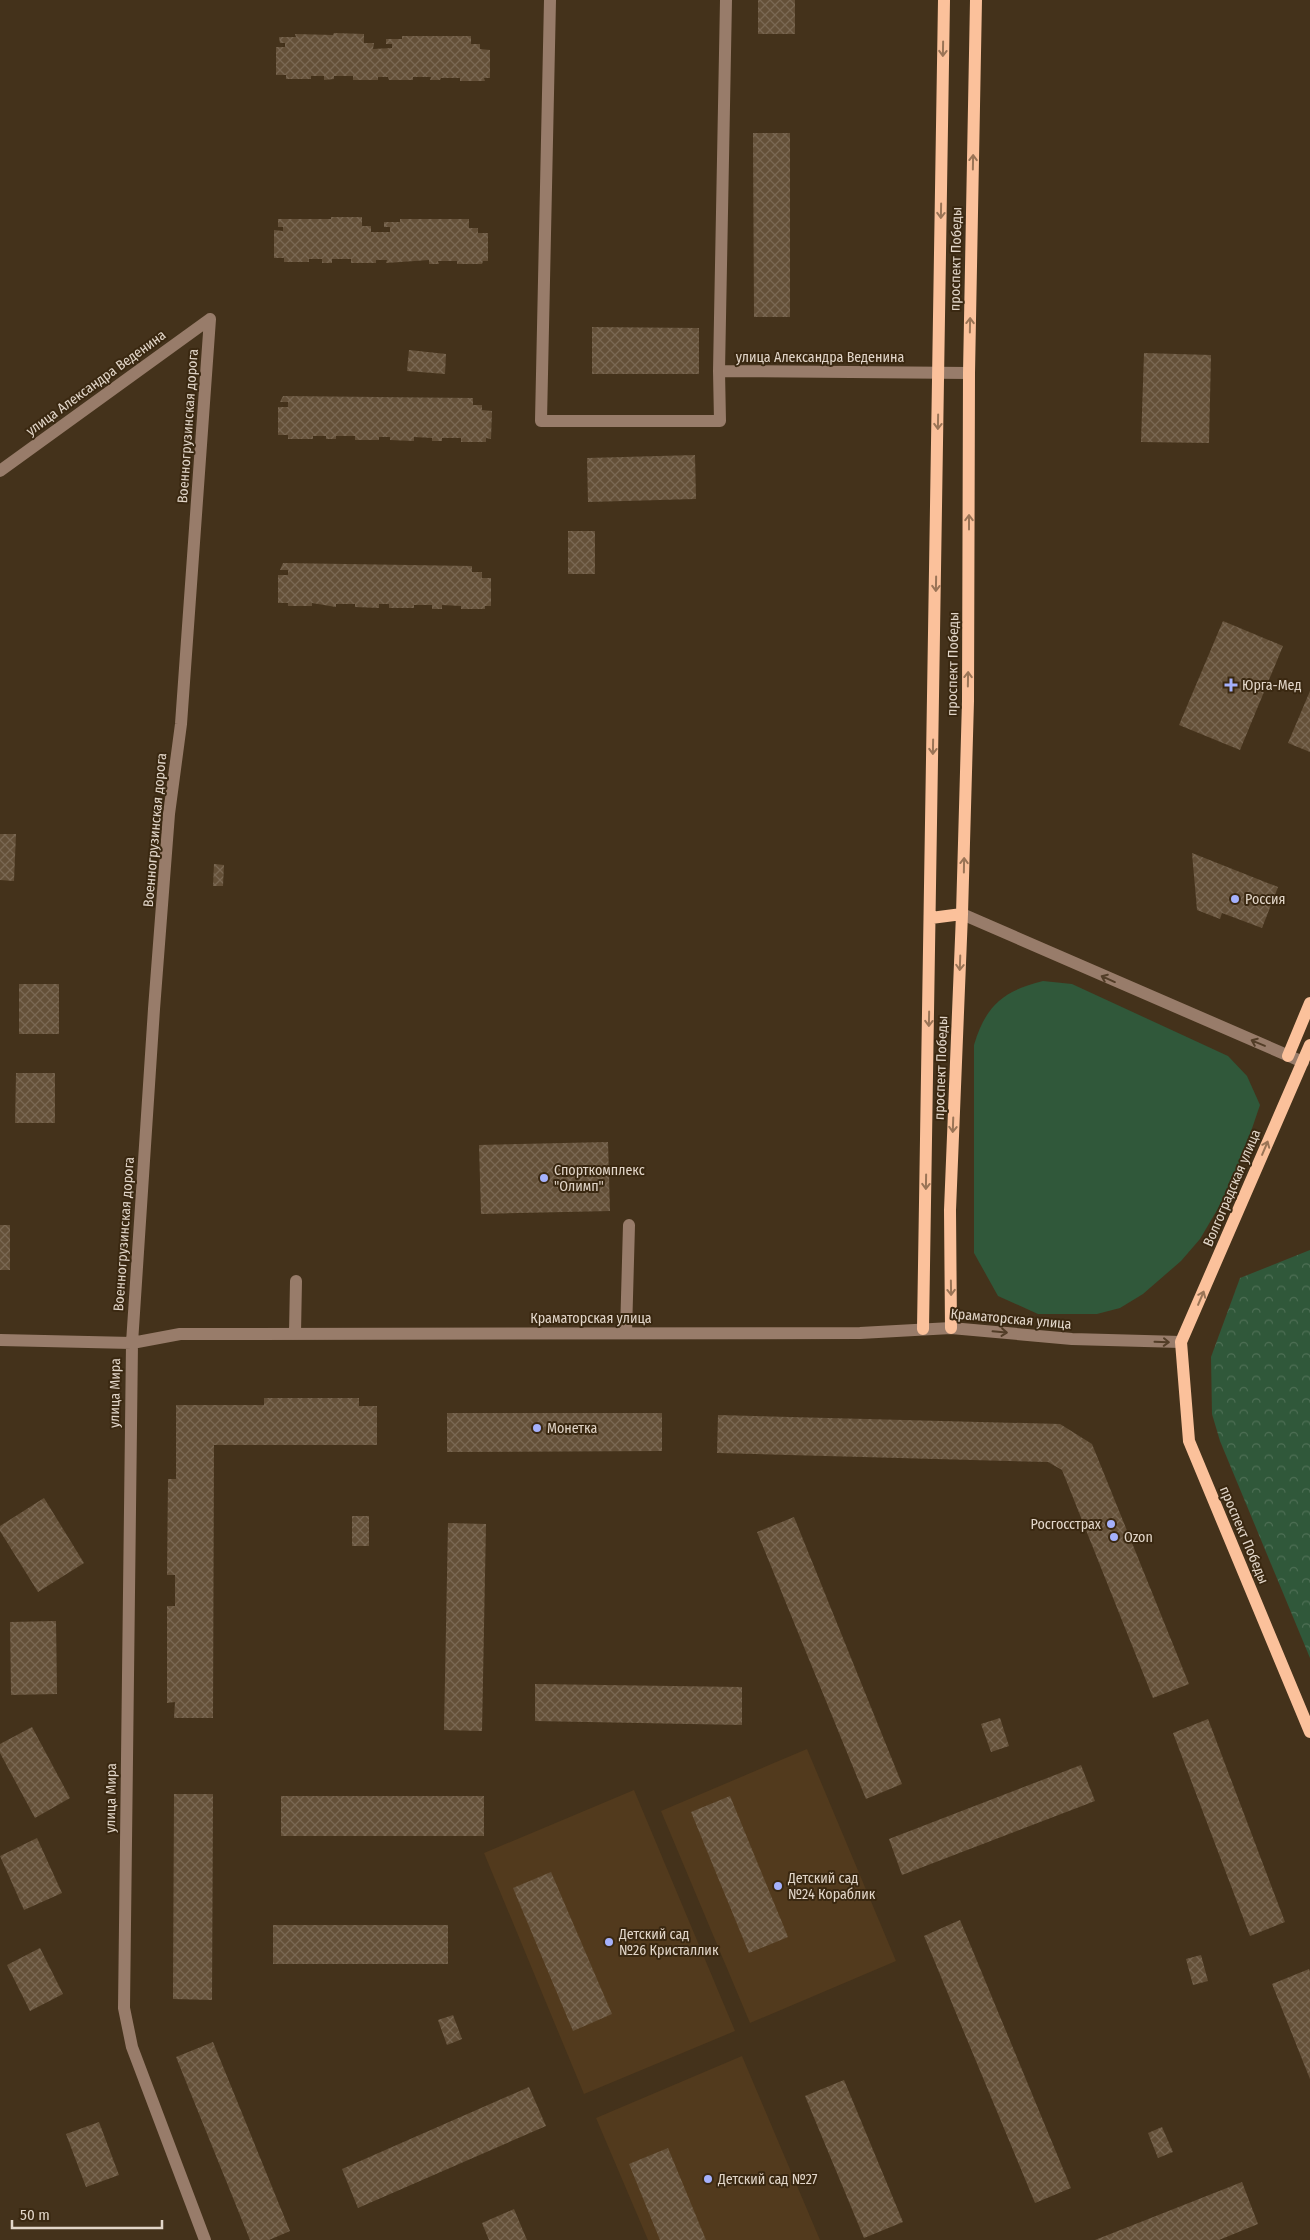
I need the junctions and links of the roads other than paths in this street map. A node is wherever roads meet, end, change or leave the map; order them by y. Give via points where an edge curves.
1 (550, 0) edge
2 (726, 0) edge
3 (944, 0) edge
4 (976, 0) edge
5 (210, 319) joint
6 (720, 371) junction
7 (938, 373) junction
8 (969, 373) junction
9 (0, 471) edge
10 (962, 914) junction
11 (931, 918) junction
12 (1310, 1003) edge
13 (1310, 1045) edge
14 (1288, 1056) junction
15 (1302, 1062) junction
16 (629, 1225) dead end
17 (296, 1281) dead end
18 (952, 1328) junction
19 (923, 1330) junction
20 (295, 1333) junction
21 (626, 1334) junction
22 (0, 1340) edge
23 (1182, 1342) junction
24 (132, 1343) junction
25 (1310, 1732) edge
26 (205, 2240) edge

1 - 6 street, улица Александра Веденина via 541,421 720,421
2 - 6 street
3 -> 7 main road
8 -> 4 main road, проспект Победы
5 - 9 street, улица Александра Веденина
5 - 24 street, Военногрузинская дорога via 181,724 169,814 154,1009
6 - 7 street, улица Александра Веденина
7 - 8 street, улица Александра Веденина
7 -> 11 main road
10 -> 8 main road, проспект Победы via 968,648
10 - 11 main road
14 -> 10 street
10 -> 18 main road, проспект Победы via 950,1210
11 -> 19 main road
12 - 14 main road
13 - 15 main road, Волгоградская улица
14 - 15 street
23 -> 15 main road, Волгоградская улица
16 - 21 street
17 - 20 street
18 - 19 street, Краматорская улица
18 -> 23 street, Краматорская улица via 1072,1339
19 - 21 street, Краматорская улица
20 - 21 street, Краматорская улица
20 - 24 street, Краматорская улица via 180,1334
22 - 24 street, Краматорская улица
23 - 25 main road, проспект Победы via 1189,1441
24 - 26 street, улица Мира via 124,2008 132,2047

